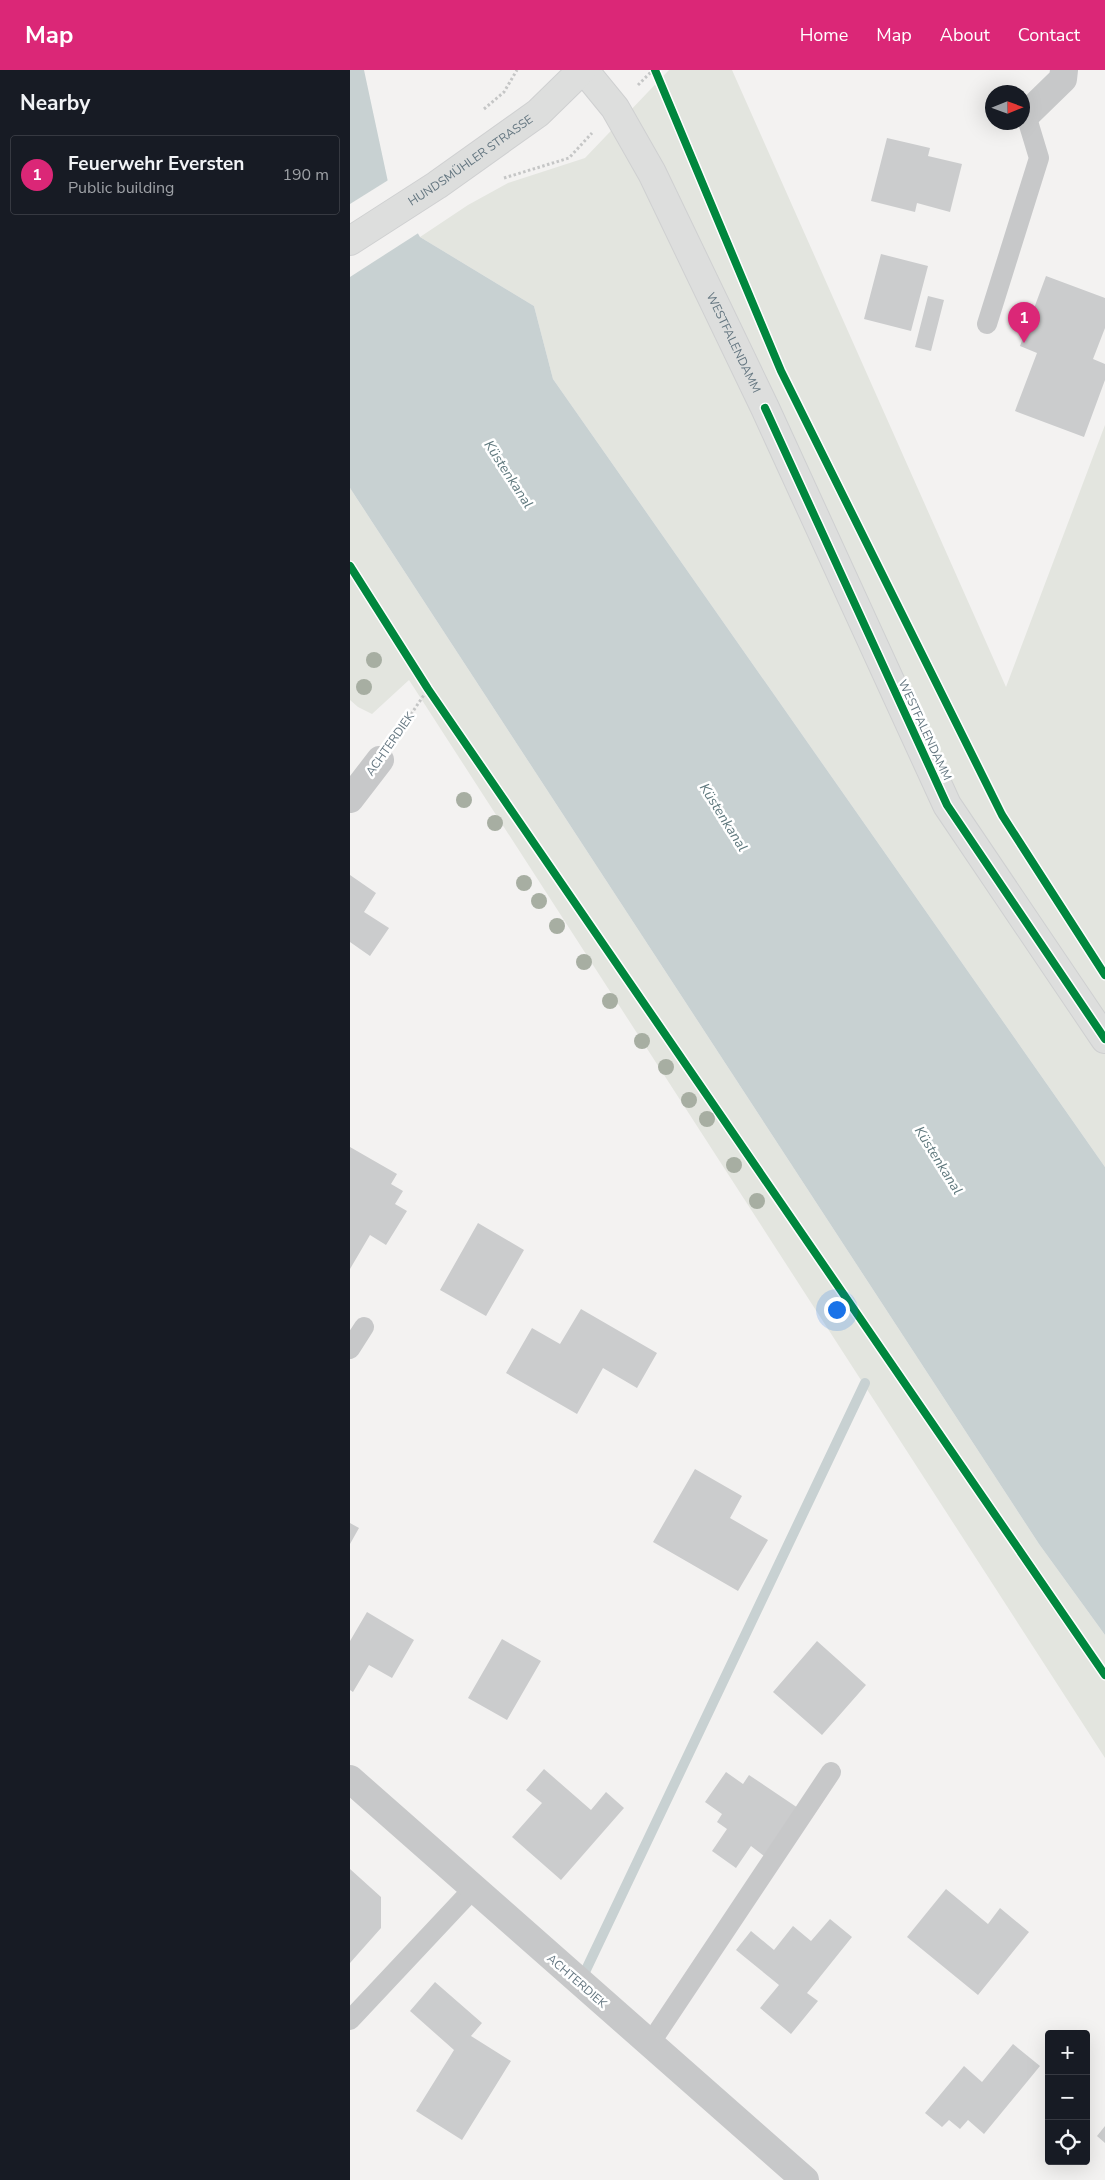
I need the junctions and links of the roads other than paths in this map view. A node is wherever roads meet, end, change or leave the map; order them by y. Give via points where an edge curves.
1 (583, 70) edge
2 (1064, 70) edge
3 (1030, 111) edge
4 (1030, 128) edge
5 (350, 241) edge
6 (987, 324) dead end
7 (380, 760) road end
8 (350, 799) edge
9 (1105, 1039) edge
10 (364, 1326) dead end
11 (350, 1349) edge
12 (831, 1772) dead end
13 (350, 1779) edge
14 (473, 1889) junction
15 (350, 2020) edge
16 (649, 2044) junction
17 (791, 2175) edge

1 - 5 street, HUNDSMÜHLER STRASSE via 538,113 437,185
1 - 9 street, WESTFALENDAMM via 615,108 652,174 948,806
2 - 3 street via 1062,79
4 - 6 lane via 1039,158
7 - 8 street, ACHTERDIEK
10 - 11 lane
12 - 16 lane
13 - 14 street, ACHTERDIEK
14 - 15 lane
14 - 16 street, ACHTERDIEK
16 - 17 street, ACHTERDIEK

